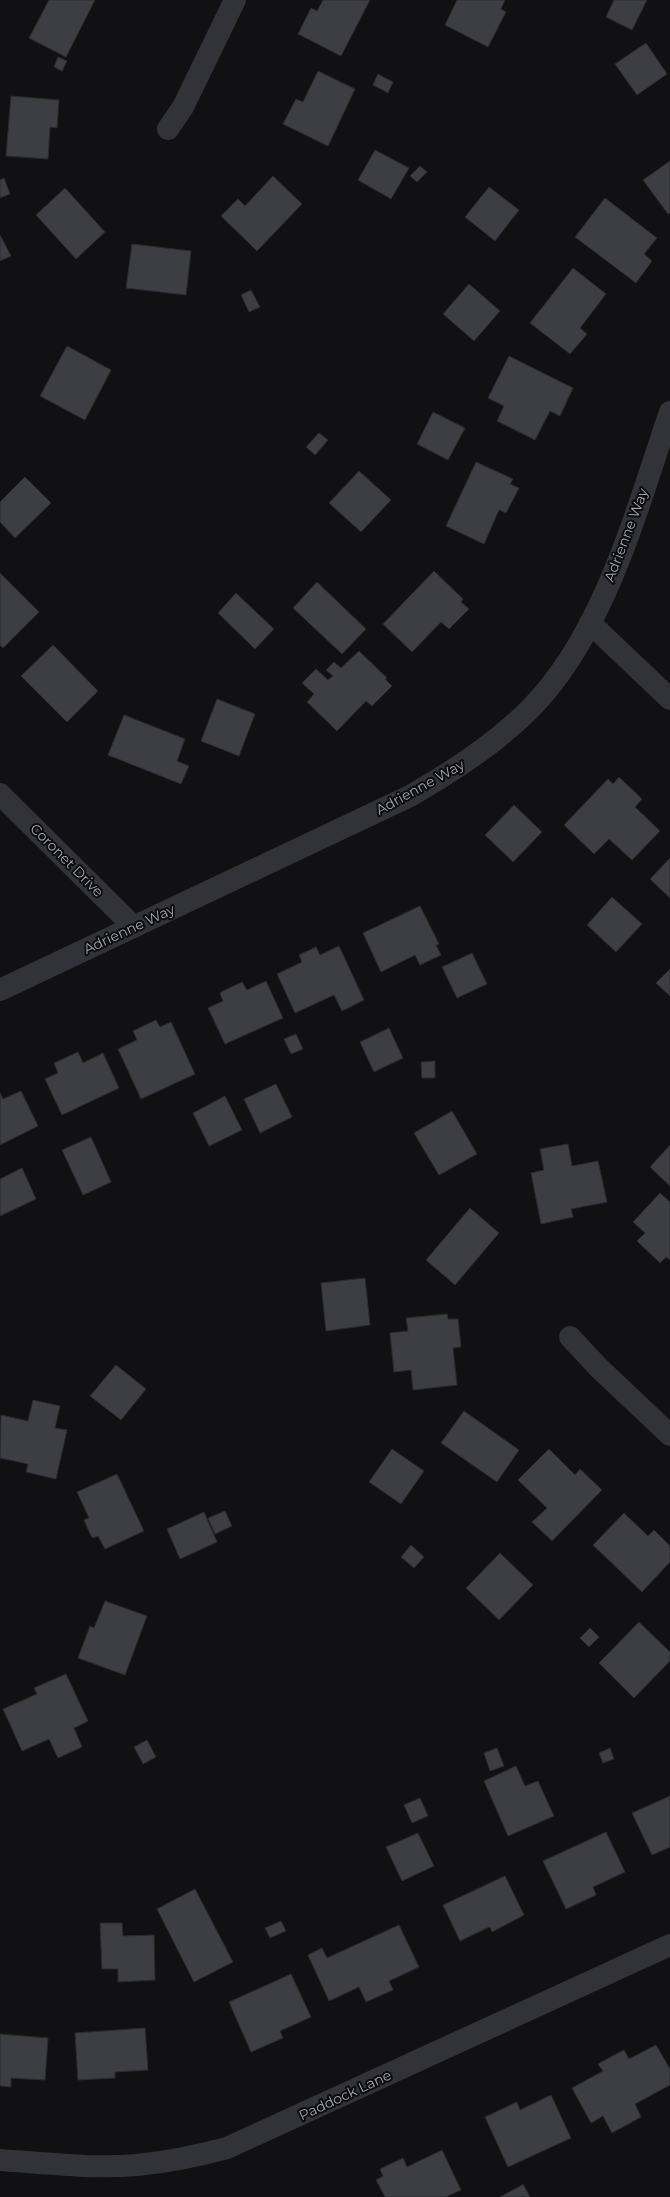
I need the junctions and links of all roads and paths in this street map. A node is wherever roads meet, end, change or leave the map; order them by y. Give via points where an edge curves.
1 (235, 0) edge
2 (168, 129) dead end
3 (670, 412) edge
4 (590, 624) junction
5 (670, 700) edge
6 (0, 794) edge
7 (134, 927) junction
8 (0, 990) edge
9 (570, 1337) dead end
10 (670, 1436) edge
11 (670, 1945) edge
12 (0, 2160) edge

1 - 2 street via 183,107
3 - 4 street, Adrienne Way via 620,556
4 - 5 street
4 - 7 street, Adrienne Way via 561,673 530,709 466,762 410,796
6 - 7 street, Coronet Drive
7 - 8 street, Adrienne Way
9 - 10 street
11 - 12 street, Paddock Lane via 227,2148 179,2160 136,2165 100,2166

